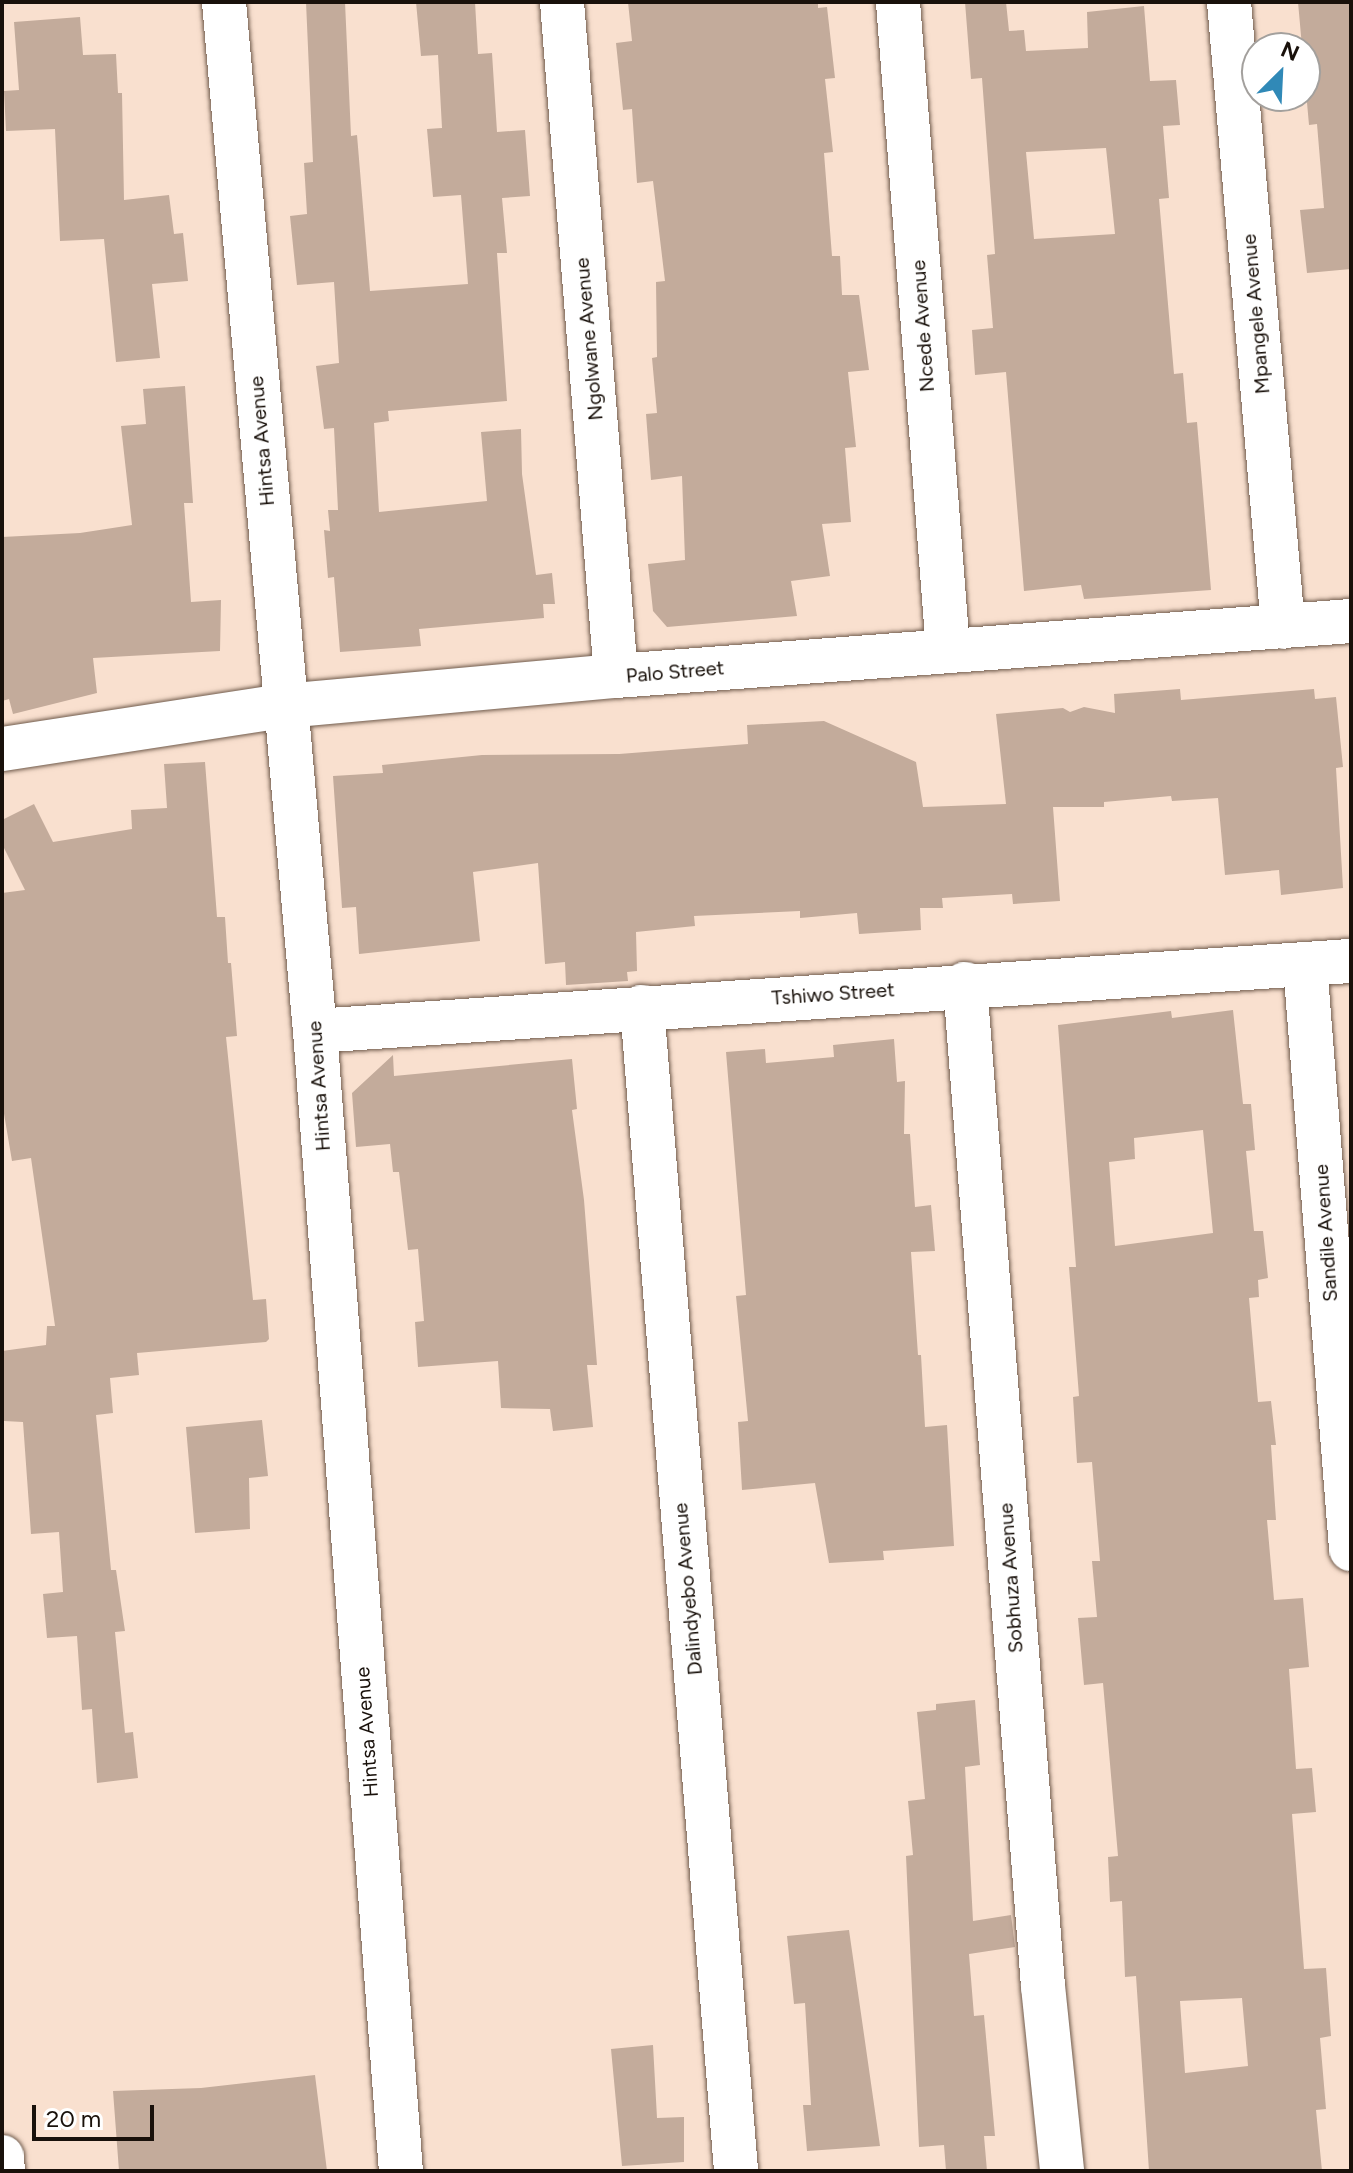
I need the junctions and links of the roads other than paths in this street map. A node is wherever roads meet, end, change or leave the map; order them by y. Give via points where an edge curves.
1 (224, 2) edge
2 (562, 2) edge
3 (898, 2) edge
4 (1229, 2) edge
5 (1351, 621) edge
6 (1283, 627) junction
7 (948, 650) junction
8 (616, 676) junction
9 (284, 706) junction
10 (2, 749) edge
11 (1351, 961) edge
12 (1305, 964) junction
13 (965, 984) junction
14 (642, 1007) junction
15 (315, 1031) junction
16 (1351, 1549) edge
17 (2, 2157) edge
18 (3, 2171) edge
19 (401, 2171) edge
20 (736, 2171) edge
21 (1062, 2171) edge

1 - 9 street, Hintsa Avenue
2 - 8 street, Ngolwane Avenue
3 - 7 street, Ncede Avenue
4 - 6 street, Mpangele Avenue
5 - 6 street, Palo Street
6 - 7 street, Palo Street
7 - 8 street, Palo Street
8 - 9 street, Palo Street
9 - 10 street, Palo Street
9 - 15 street, Hintsa Avenue
11 - 12 street, Tshiwo Street
12 - 13 street, Tshiwo Street
12 - 16 street, Sandile Avenue
13 - 14 street, Tshiwo Street
13 - 21 street, Sobhuza Avenue
14 - 15 street, Tshiwo Street
14 - 20 street, Dalindyebo Avenue
15 - 19 street, Hintsa Avenue
17 - 18 street

